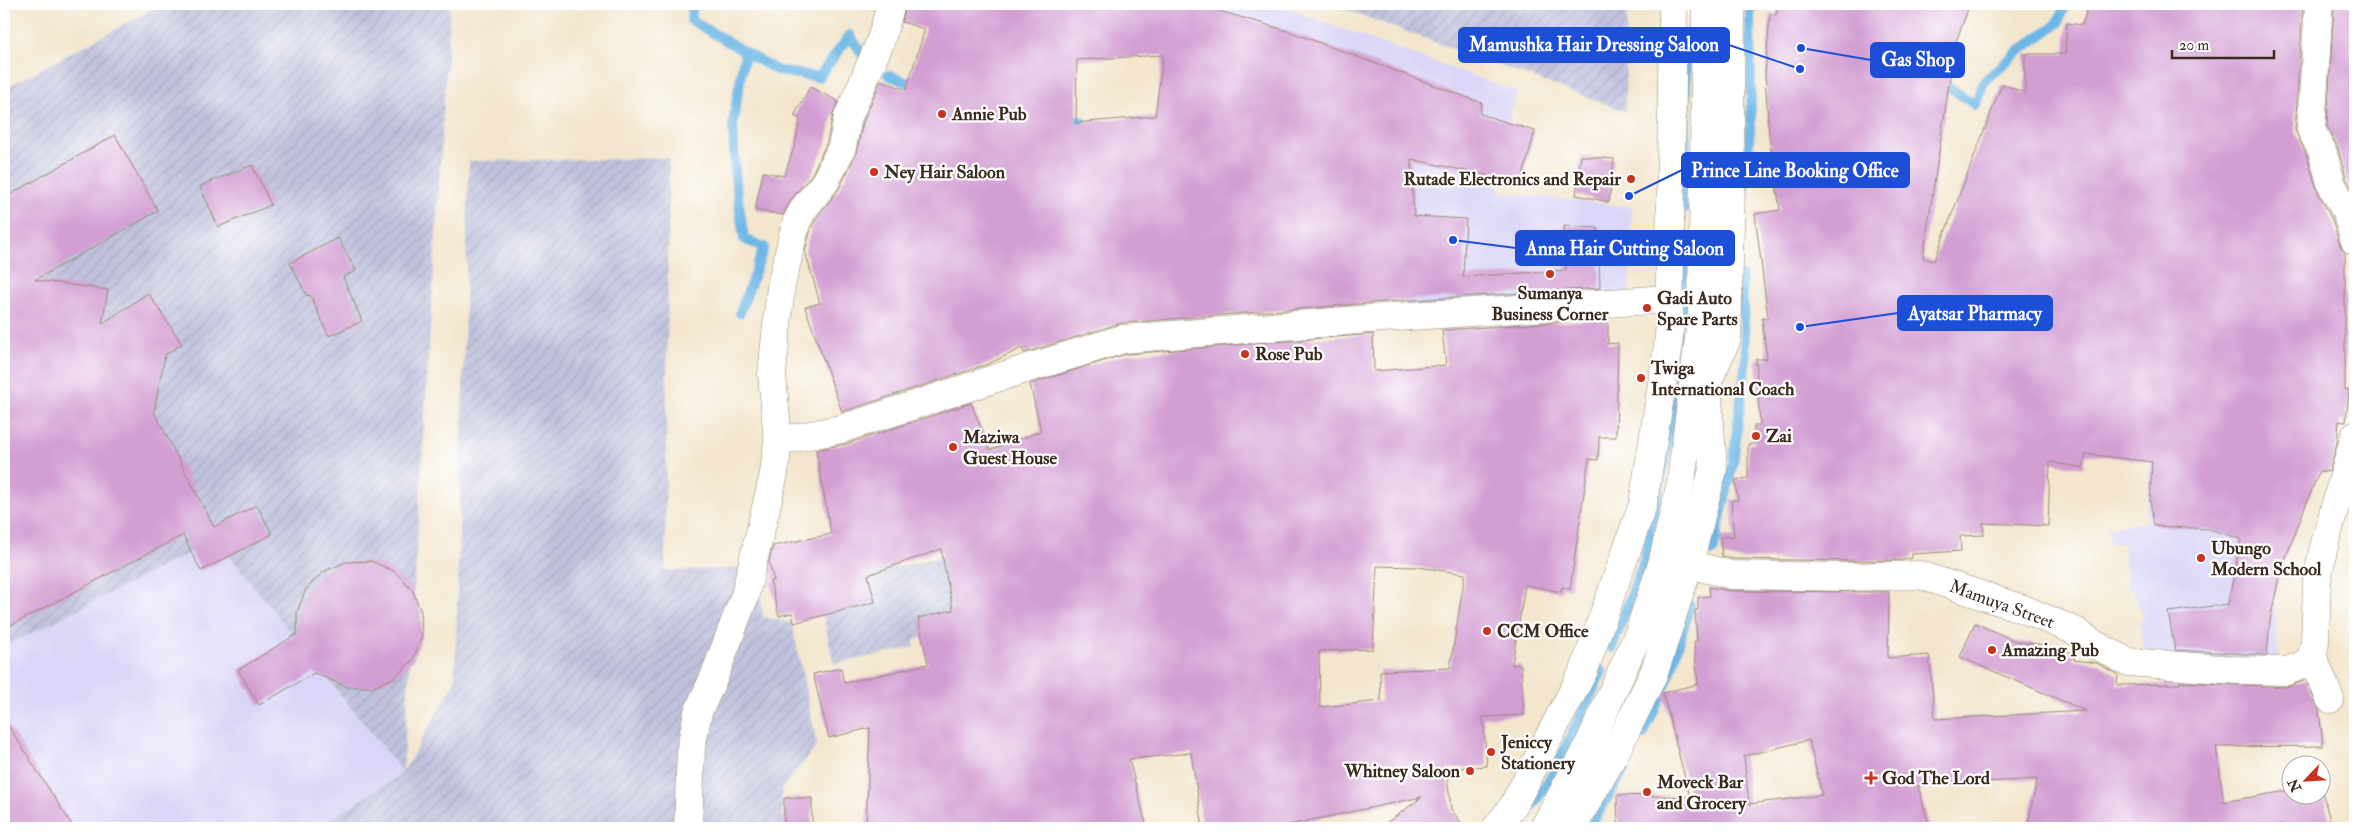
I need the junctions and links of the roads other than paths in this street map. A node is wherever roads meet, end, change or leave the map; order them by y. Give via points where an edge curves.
1 (891, 4) edge
2 (1673, 4) edge
3 (1706, 4) edge
4 (1731, 4) edge
5 (2319, 4) edge
6 (2355, 241) edge
7 (1668, 299) junction
8 (2355, 436) edge
9 (778, 441) junction
10 (2351, 463) edge
11 (1662, 564) junction
12 (1689, 564) junction
13 (2312, 655) junction
14 (2330, 699) dead end
15 (688, 828) edge
16 (1496, 828) edge
17 (1544, 828) edge
18 (1572, 828) edge

1 - 9 street via 881,40 848,117 842,147 796,224 781,286 774,343 772,374
2 - 7 street
3 - 11 street via 1702,313 1681,482
4 - 12 street via 1728,339 1707,383 1713,469
5 - 6 street via 2311,130 2322,150 2331,183 2347,214
7 - 9 street via 1123,339 841,429
7 - 16 street via 1669,339 1643,504 1584,670 1513,806
8 - 10 street
9 - 15 street via 774,474 745,595 698,712 691,748
10 - 13 street via 2322,550
11 - 12 street, Mamuya Street
11 - 17 street via 1638,635 1590,740
12 - 13 street, Mamuya Street via 1731,575 1920,575 2075,631 2128,662 2287,671 2307,662
12 - 18 street via 1654,673 1614,755
13 - 14 street

